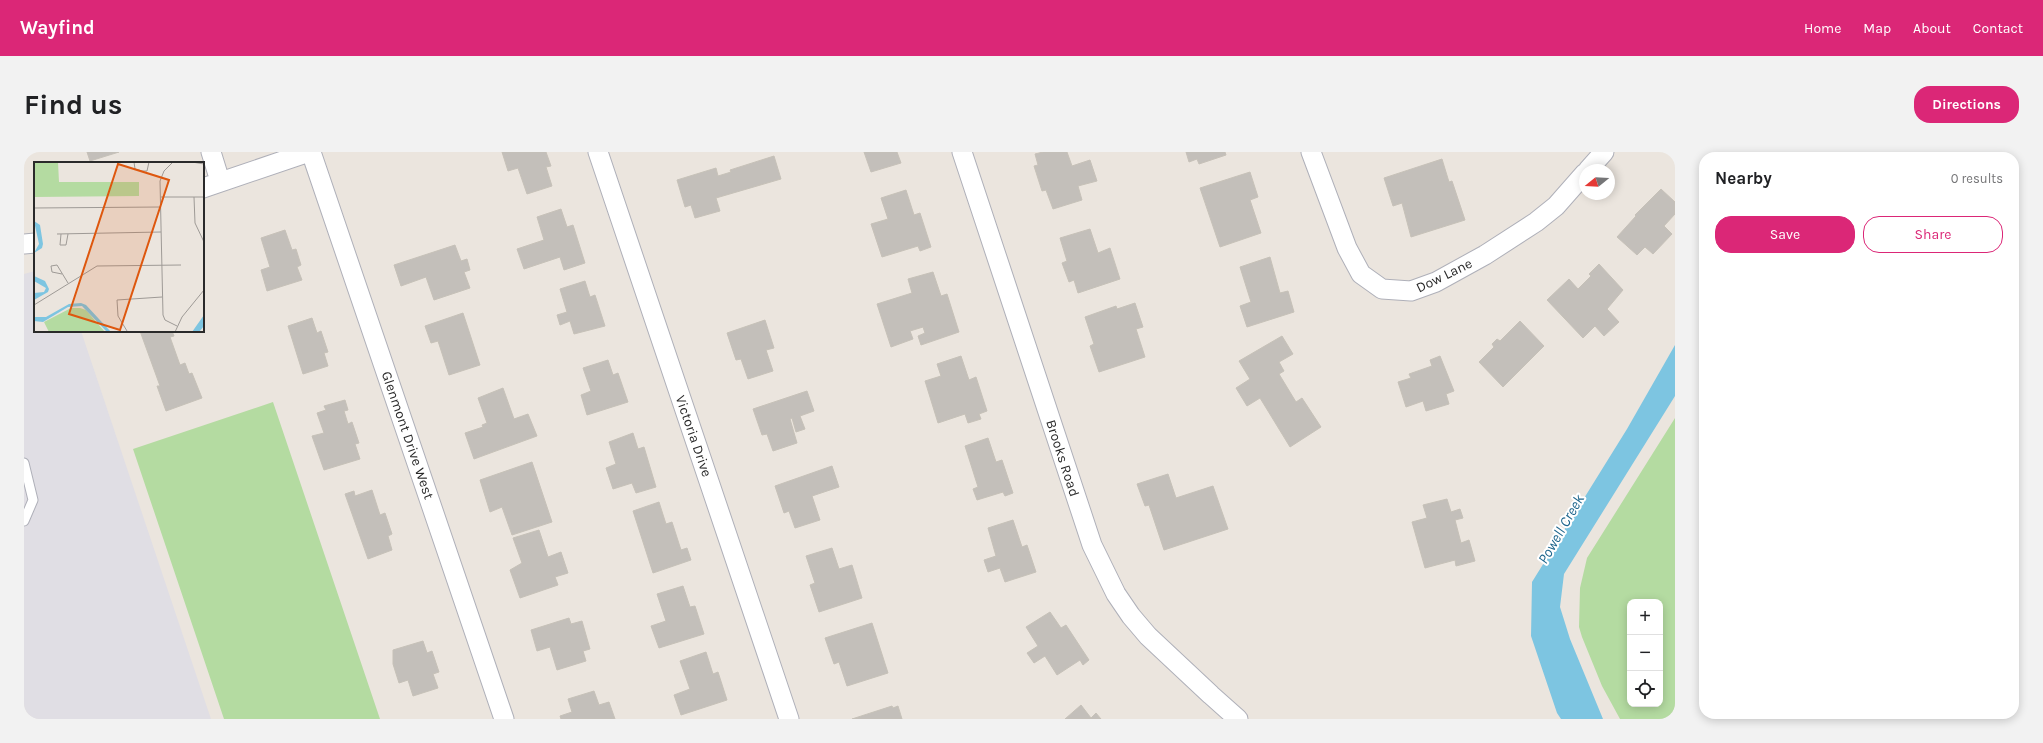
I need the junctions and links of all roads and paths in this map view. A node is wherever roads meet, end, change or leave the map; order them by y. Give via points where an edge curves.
1 (211, 152) edge
2 (310, 152) edge
3 (598, 152) edge
4 (962, 152) edge
5 (1311, 152) edge
6 (1604, 152) edge
7 (1593, 164) edge
8 (1579, 180) edge
9 (220, 181) junction
10 (204, 188) edge
11 (24, 463) edge
12 (24, 521) edge
13 (504, 719) edge
14 (789, 719) edge
15 (1238, 719) edge

1 - 9 street
2 - 9 street
2 - 13 street, Glenmont Drive West
3 - 14 street, Victoria Drive
4 - 15 street, Brooks Road via 1092,545 1103,570 1123,605 1148,636
5 - 8 street, Dow Lane via 1347,248 1361,274 1382,288 1411,291 1436,282 1485,255 1536,222 1556,206
6 - 7 street
9 - 10 street
11 - 12 lane via 33,500

